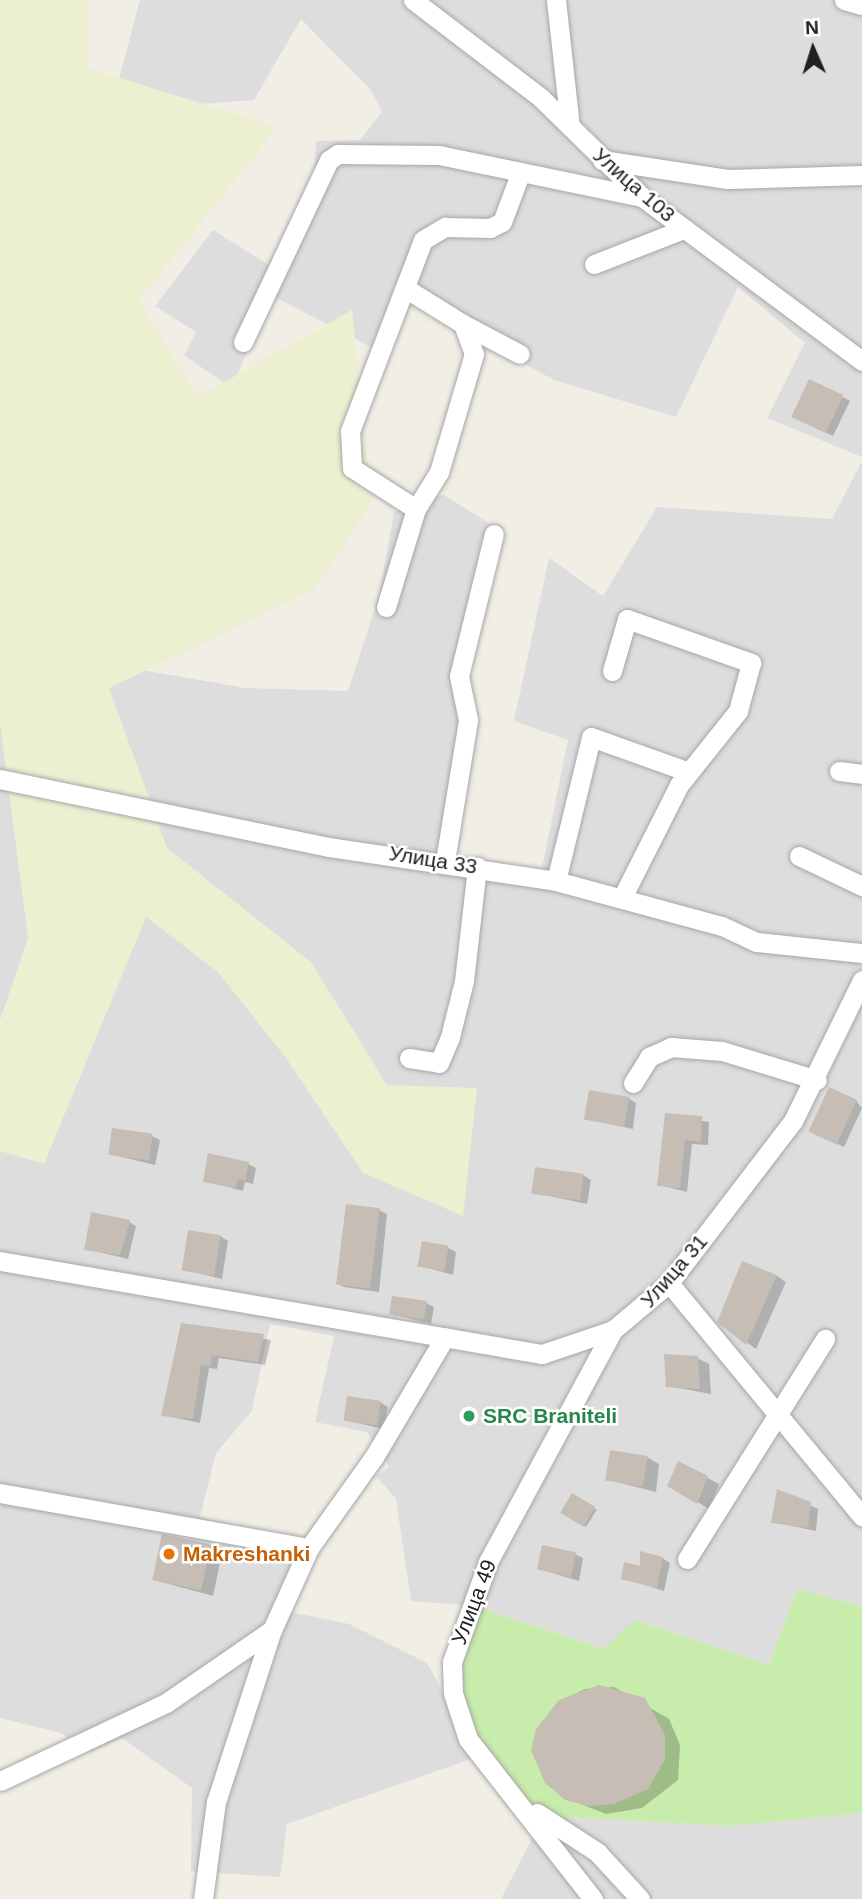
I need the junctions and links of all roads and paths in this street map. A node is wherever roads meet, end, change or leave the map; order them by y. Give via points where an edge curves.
1 (413, 0) edge
2 (556, 0) edge
3 (844, 0) edge
4 (862, 5) edge
5 (570, 126) junction
6 (602, 160) junction
7 (520, 174) junction
8 (862, 175) edge
9 (642, 197) junction
10 (684, 229) junction
11 (594, 264) dead end
12 (405, 288) junction
13 (463, 324) junction
14 (243, 342) dead end
15 (520, 354) dead end
16 (862, 361) edge
17 (416, 509) junction
18 (494, 534) dead end
19 (386, 607) dead end
20 (612, 671) dead end
21 (839, 771) dead end
22 (689, 772) junction
23 (862, 774) edge
24 (0, 779) edge
25 (799, 856) dead end
26 (445, 861) junction
27 (477, 867) junction
28 (556, 881) junction
29 (862, 886) edge
30 (623, 897) junction
31 (862, 953) edge
32 (862, 980) edge
33 (409, 1058) dead end
34 (817, 1080) junction
35 (633, 1083) dead end
36 (0, 1261) edge
37 (668, 1283) junction
38 (613, 1330) junction
39 (445, 1337) junction
40 (825, 1339) dead end
41 (783, 1415) junction
42 (0, 1493) edge
43 (862, 1516) edge
44 (309, 1548) junction
45 (687, 1559) dead end
46 (272, 1630) junction
47 (0, 1781) edge
48 (524, 1804) junction
49 (203, 1899) edge
50 (593, 1899) edge
51 (640, 1899) edge

1 - 5 street, Улица 103
2 - 5 street
3 - 4 street
5 - 6 street, Улица 103
6 - 8 street via 728,179
6 - 9 street, Улица 103
7 - 9 street
7 - 12 street via 502,222 490,228 445,227 423,240
7 - 14 street via 439,155 348,152 329,160
9 - 10 street, Улица 103
10 - 11 street
10 - 16 street, Улица 103
12 - 13 street
12 - 17 street via 348,450 362,480
13 - 15 street
13 - 17 street via 474,354 439,472
17 - 19 street
18 - 26 street via 459,676 468,720
20 - 22 street via 627,620 751,663 738,711
21 - 23 street
22 - 28 street via 591,737
22 - 30 street via 650,833
24 - 26 street, Улица 33 via 329,847
25 - 29 street
26 - 27 street, Улица 33
27 - 28 street, Улица 33
27 - 33 street via 464,981 450,1037 439,1063
28 - 30 street, Улица 33
30 - 31 street, Улица 33 via 757,942
32 - 34 street, Улица 31
34 - 35 street via 722,1051 671,1047 649,1057
34 - 37 street, Улица 31
36 - 39 street, Улица 31
37 - 38 street, Улица 31
37 - 41 street
38 - 39 street, Улица 31 via 542,1354
38 - 48 street, Улица 49 via 488,1562 452,1662 453,1693 468,1739
39 - 44 street via 374,1457
40 - 41 street
41 - 43 street
41 - 45 street
42 - 44 street
44 - 46 street
46 - 47 street via 166,1703
46 - 49 street via 216,1802
48 - 50 street, Улица 49
48 - 51 street via 597,1853

